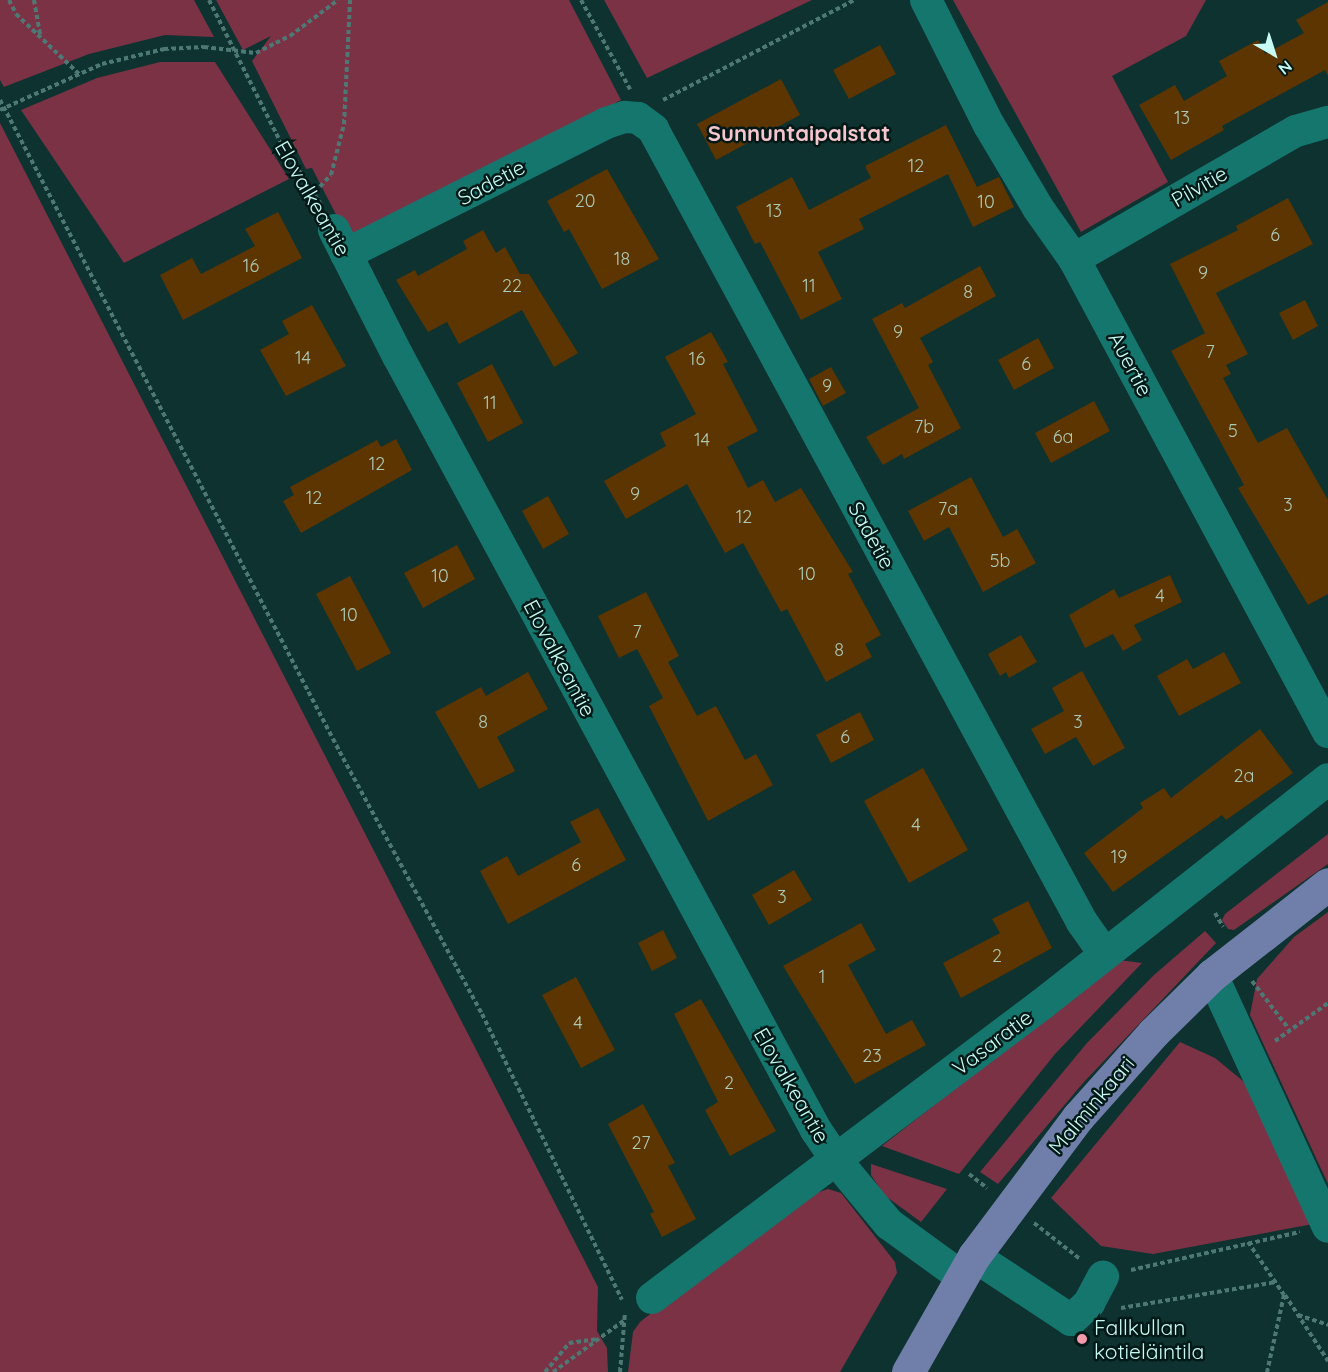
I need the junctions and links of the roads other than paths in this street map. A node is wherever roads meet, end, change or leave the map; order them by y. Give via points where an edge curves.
1 (926, 0) edge
2 (1328, 122) edge
3 (340, 242) joint
4 (1074, 259) junction
5 (1328, 732) edge
6 (1328, 779) edge
7 (1328, 884) edge
8 (1104, 954) junction
9 (1212, 975) junction
10 (836, 1160) junction
11 (1328, 1227) edge
12 (968, 1266) junction
13 (1096, 1290) road end
14 (652, 1298) dead end
15 (908, 1372) edge

1 - 4 street, Auertie via 990,125 1038,208
2 - 4 street, Pilvitie via 1296,131
3 - 8 street, Sadetie via 606,123 638,118 653,129 1071,901
3 - 10 street, Elovalkeantie via 759,1029
4 - 5 street, Auertie
6 - 8 street, Vasaratie
7 - 9 main road, Malminkaari
8 - 10 street, Vasaratie
9 - 11 street
9 - 12 main road, Malminkaari via 1153,1033 1078,1117
10 - 12 street, Elovalkeantie via 904,1238
10 - 14 street, Vasaratie
12 - 13 street, Elovalkeantie via 1071,1320
12 - 15 main road, Malminkaari

